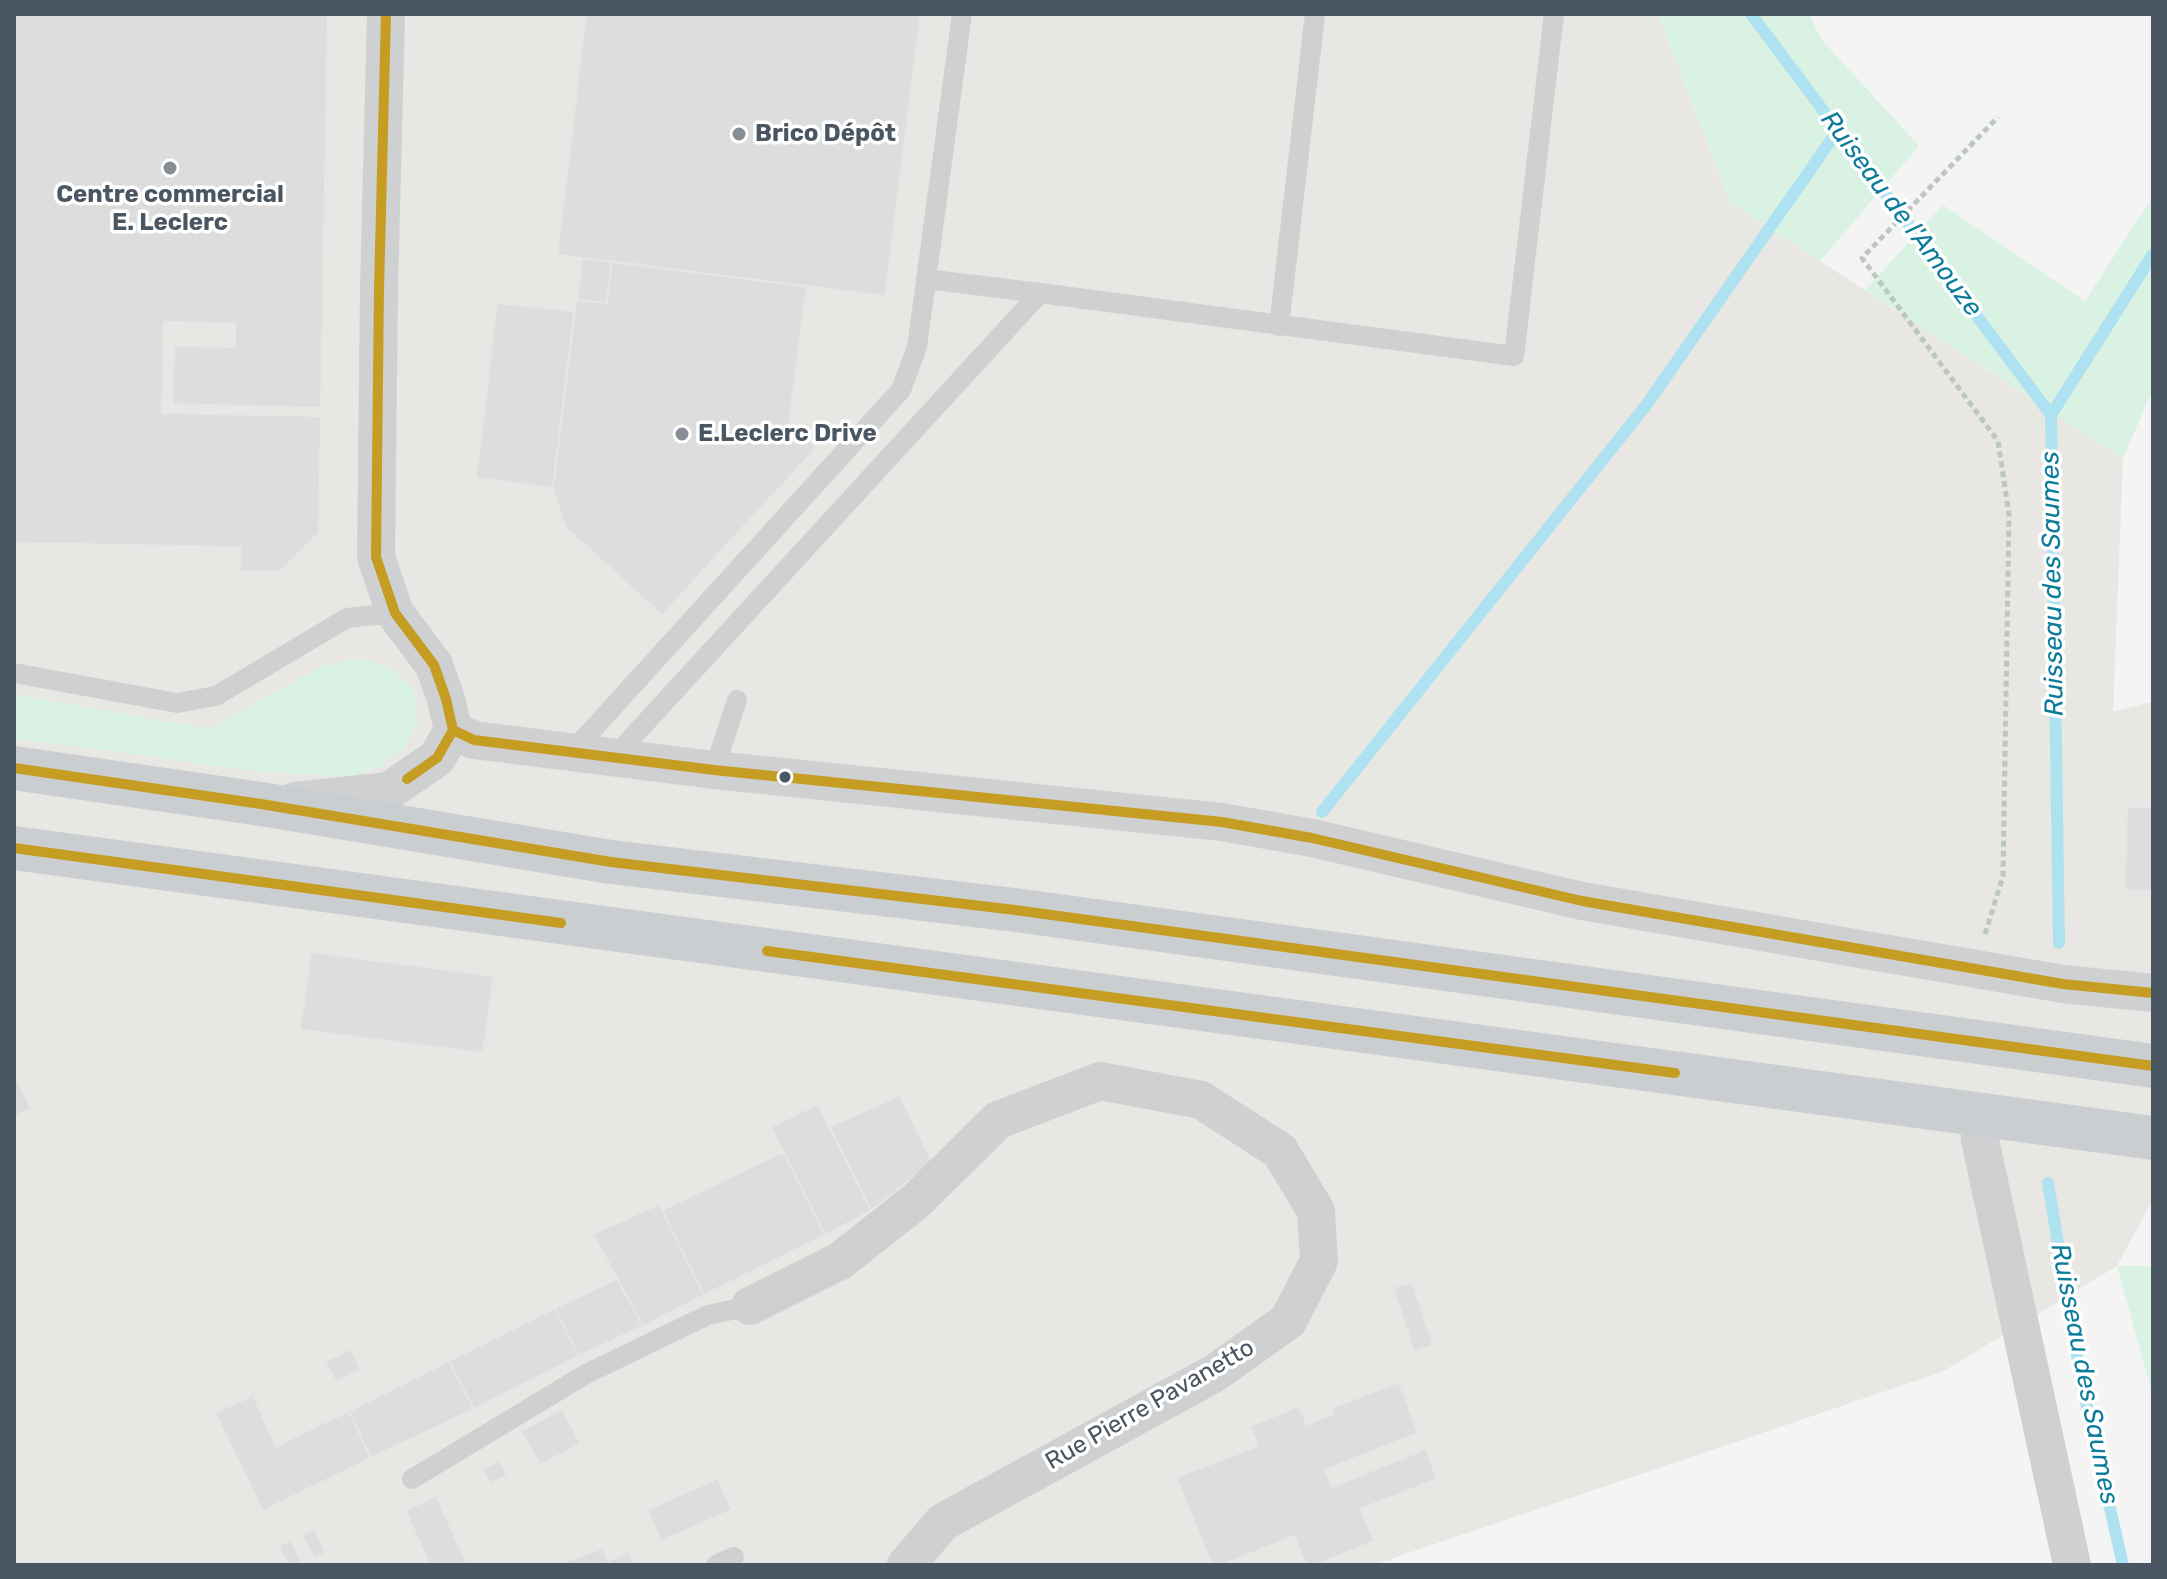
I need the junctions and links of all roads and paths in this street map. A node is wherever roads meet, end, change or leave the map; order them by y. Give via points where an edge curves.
1 (386, 14) edge
2 (962, 14) edge
3 (1315, 14) edge
4 (1554, 14) edge
5 (1998, 117) dead end
6 (926, 279) junction
7 (1040, 293) junction
8 (1279, 326) junction
9 (395, 613) junction
10 (14, 673) edge
11 (737, 700) dead end
12 (453, 730) junction
13 (572, 752) junction
14 (614, 757) junction
15 (14, 768) edge
16 (714, 770) junction
17 (261, 804) junction
18 (14, 848) edge
19 (1973, 969) junction
20 (2153, 993) edge
21 (2153, 1066) edge
22 (1979, 1114) junction
23 (2153, 1138) edge
24 (750, 1306) joint
25 (412, 1479) dead end
26 (906, 1565) edge
27 (2072, 1565) edge

1 - 9 street via 376,557
2 - 6 lane
3 - 8 lane
4 - 8 lane via 1514,356
5 - 19 path via 1862,258 1998,441 2009,515 2003,876
6 - 7 lane
6 - 13 lane via 917,347 901,390
7 - 8 lane
7 - 14 lane
9 - 10 lane via 347,618 216,696 177,703
9 - 12 street via 434,665
11 - 16 lane
12 - 13 street via 474,740
12 - 17 street via 437,758 389,791
13 - 14 street
14 - 16 street
15 - 17 main road
16 - 19 street via 1222,822 1582,901
17 - 21 main road via 611,862 1015,910
18 - 22 main road
19 - 20 street
22 - 23 main road
22 - 27 street via 1980,1140
24 - 25 lane via 708,1315 586,1374
24 - 26 street, Rue Pierre Pavanetto via 840,1261 916,1201 998,1120 1100,1081 1201,1100 1280,1151 1316,1211 1319,1261 1288,1321 1215,1373 943,1522

